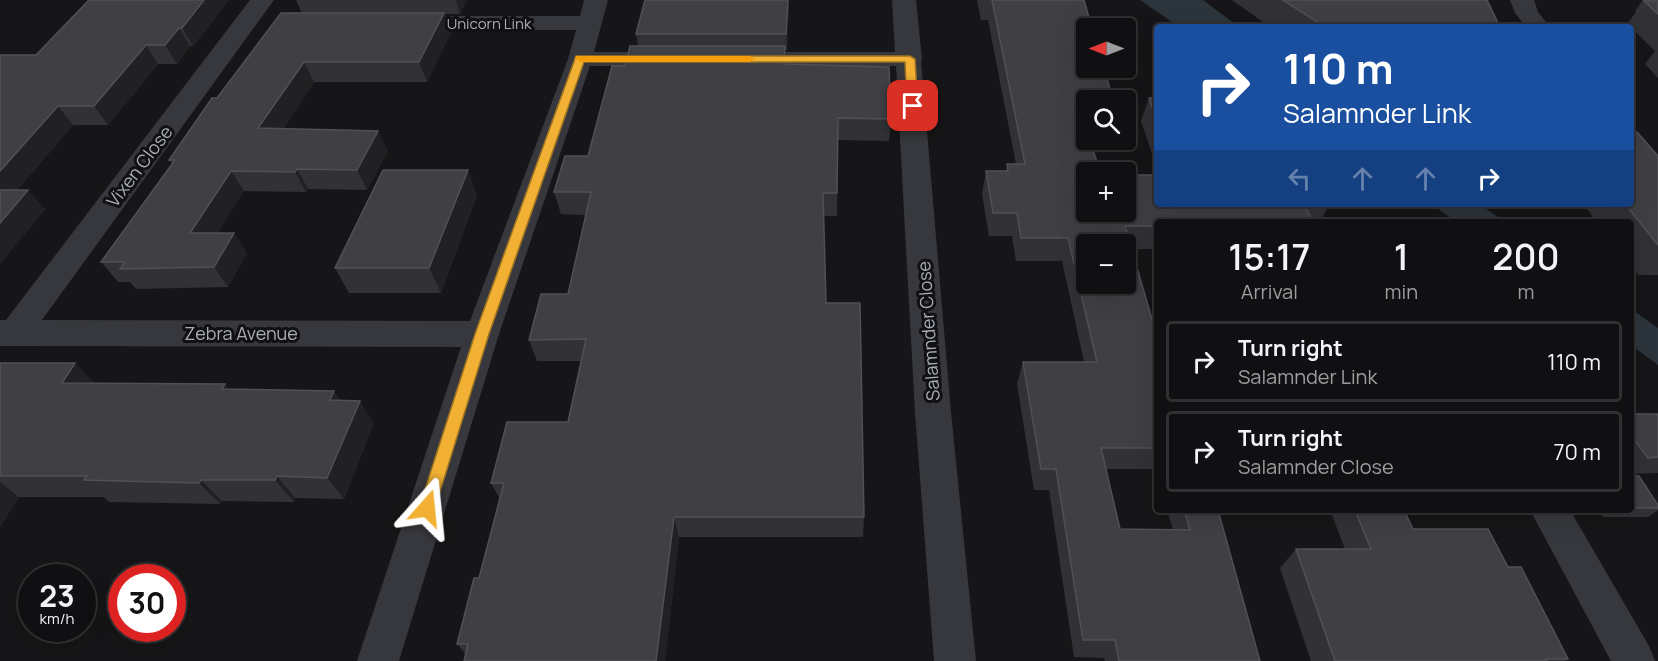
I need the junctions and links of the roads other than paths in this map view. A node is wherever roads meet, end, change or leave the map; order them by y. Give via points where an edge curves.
1 (904, 0) edge
2 (592, 11) edge
3 (1529, 13) edge
4 (259, 15) edge
5 (388, 23) edge
6 (1512, 24) edge
7 (580, 59) junction
8 (910, 59) junction
9 (8, 333) edge
10 (482, 334) junction
11 (1551, 513) edge
12 (378, 661) edge
13 (955, 661) edge
14 (1634, 661) edge

1 - 8 street, Salamnder Close
2 - 5 street, Unicorn Link
2 - 7 street
3 - 6 street
4 - 9 street, Vixen Close
7 - 8 street
7 - 10 street
8 - 13 street, Salamnder Close via 933,412
9 - 10 street, Zebra Avenue
10 - 12 street
11 - 14 street

